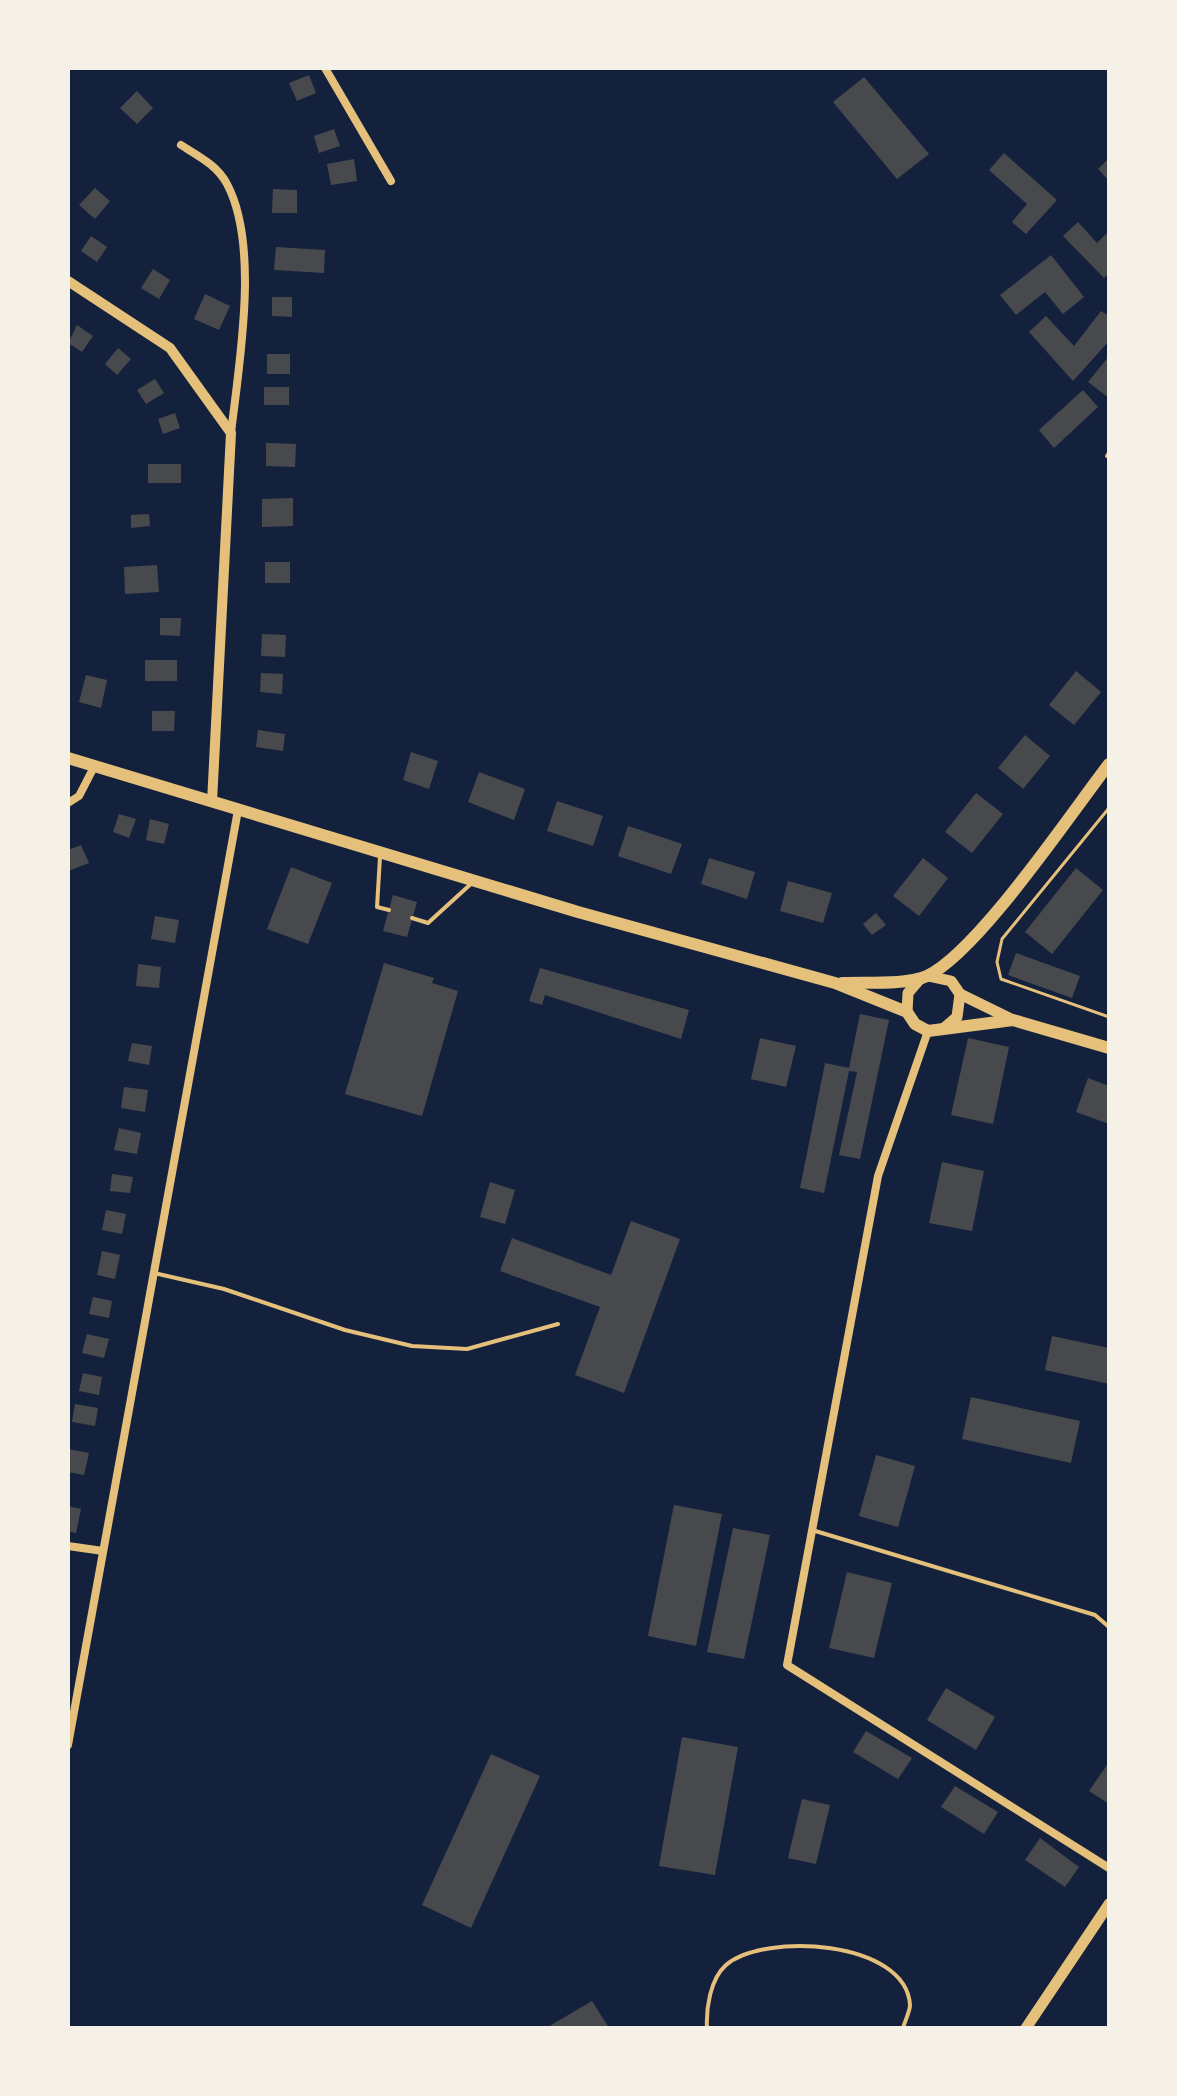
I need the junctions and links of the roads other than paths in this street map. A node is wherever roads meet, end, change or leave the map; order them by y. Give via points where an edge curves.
1 (325, 68) edge
2 (181, 145) dead end
3 (391, 181) dead end
4 (68, 281) edge
5 (231, 433) junction
6 (68, 758) edge
7 (1109, 764) edge
8 (94, 767) junction
9 (212, 802) junction
10 (68, 803) edge
11 (238, 810) junction
12 (380, 850) junction
13 (475, 881) junction
14 (389, 910) dead end
15 (412, 918) dead end
16 (924, 977) junction
17 (835, 983) junction
18 (960, 994) junction
19 (907, 1012) junction
20 (1013, 1020) junction
21 (933, 1031) junction
22 (1109, 1048) edge
23 (154, 1273) junction
24 (558, 1324) dead end
25 (809, 1529) junction
26 (68, 1546) edge
27 (103, 1551) junction
28 (1109, 1627) edge
29 (68, 1745) edge
30 (1109, 1868) edge
31 (1109, 1904) edge
32 (707, 2028) edge
33 (903, 2028) edge
34 (1026, 2028) edge

1 - 3 street
2 - 5 street via 210,163 226,182 243,221 244,278
4 - 5 street via 170,348
5 - 9 street
6 - 8 main road
7 - 16 main road via 962,949
8 - 9 main road
8 - 10 street via 79,796
9 - 11 main road
11 - 12 main road
11 - 23 street
12 - 13 main road
12 - 14 lane via 377,907
13 - 15 lane via 428,923
13 - 17 main road
16 - 17 main road
16 - 18 main road via 951,981
16 - 19 main road via 908,993
17 - 19 main road
18 - 20 main road
18 - 21 main road via 957,1017
19 - 21 main road via 915,1024
20 - 21 main road
20 - 22 main road
21 - 25 street via 878,1176
23 - 24 lane via 412,1346 467,1349
23 - 27 street
25 - 28 lane via 1095,1615
25 - 30 street via 787,1665
26 - 27 street
27 - 29 street
31 - 34 main road
32 - 33 lane via 715,1981 726,1965 761,1948 789,1946 851,1951 881,1963 901,1979 910,2006

